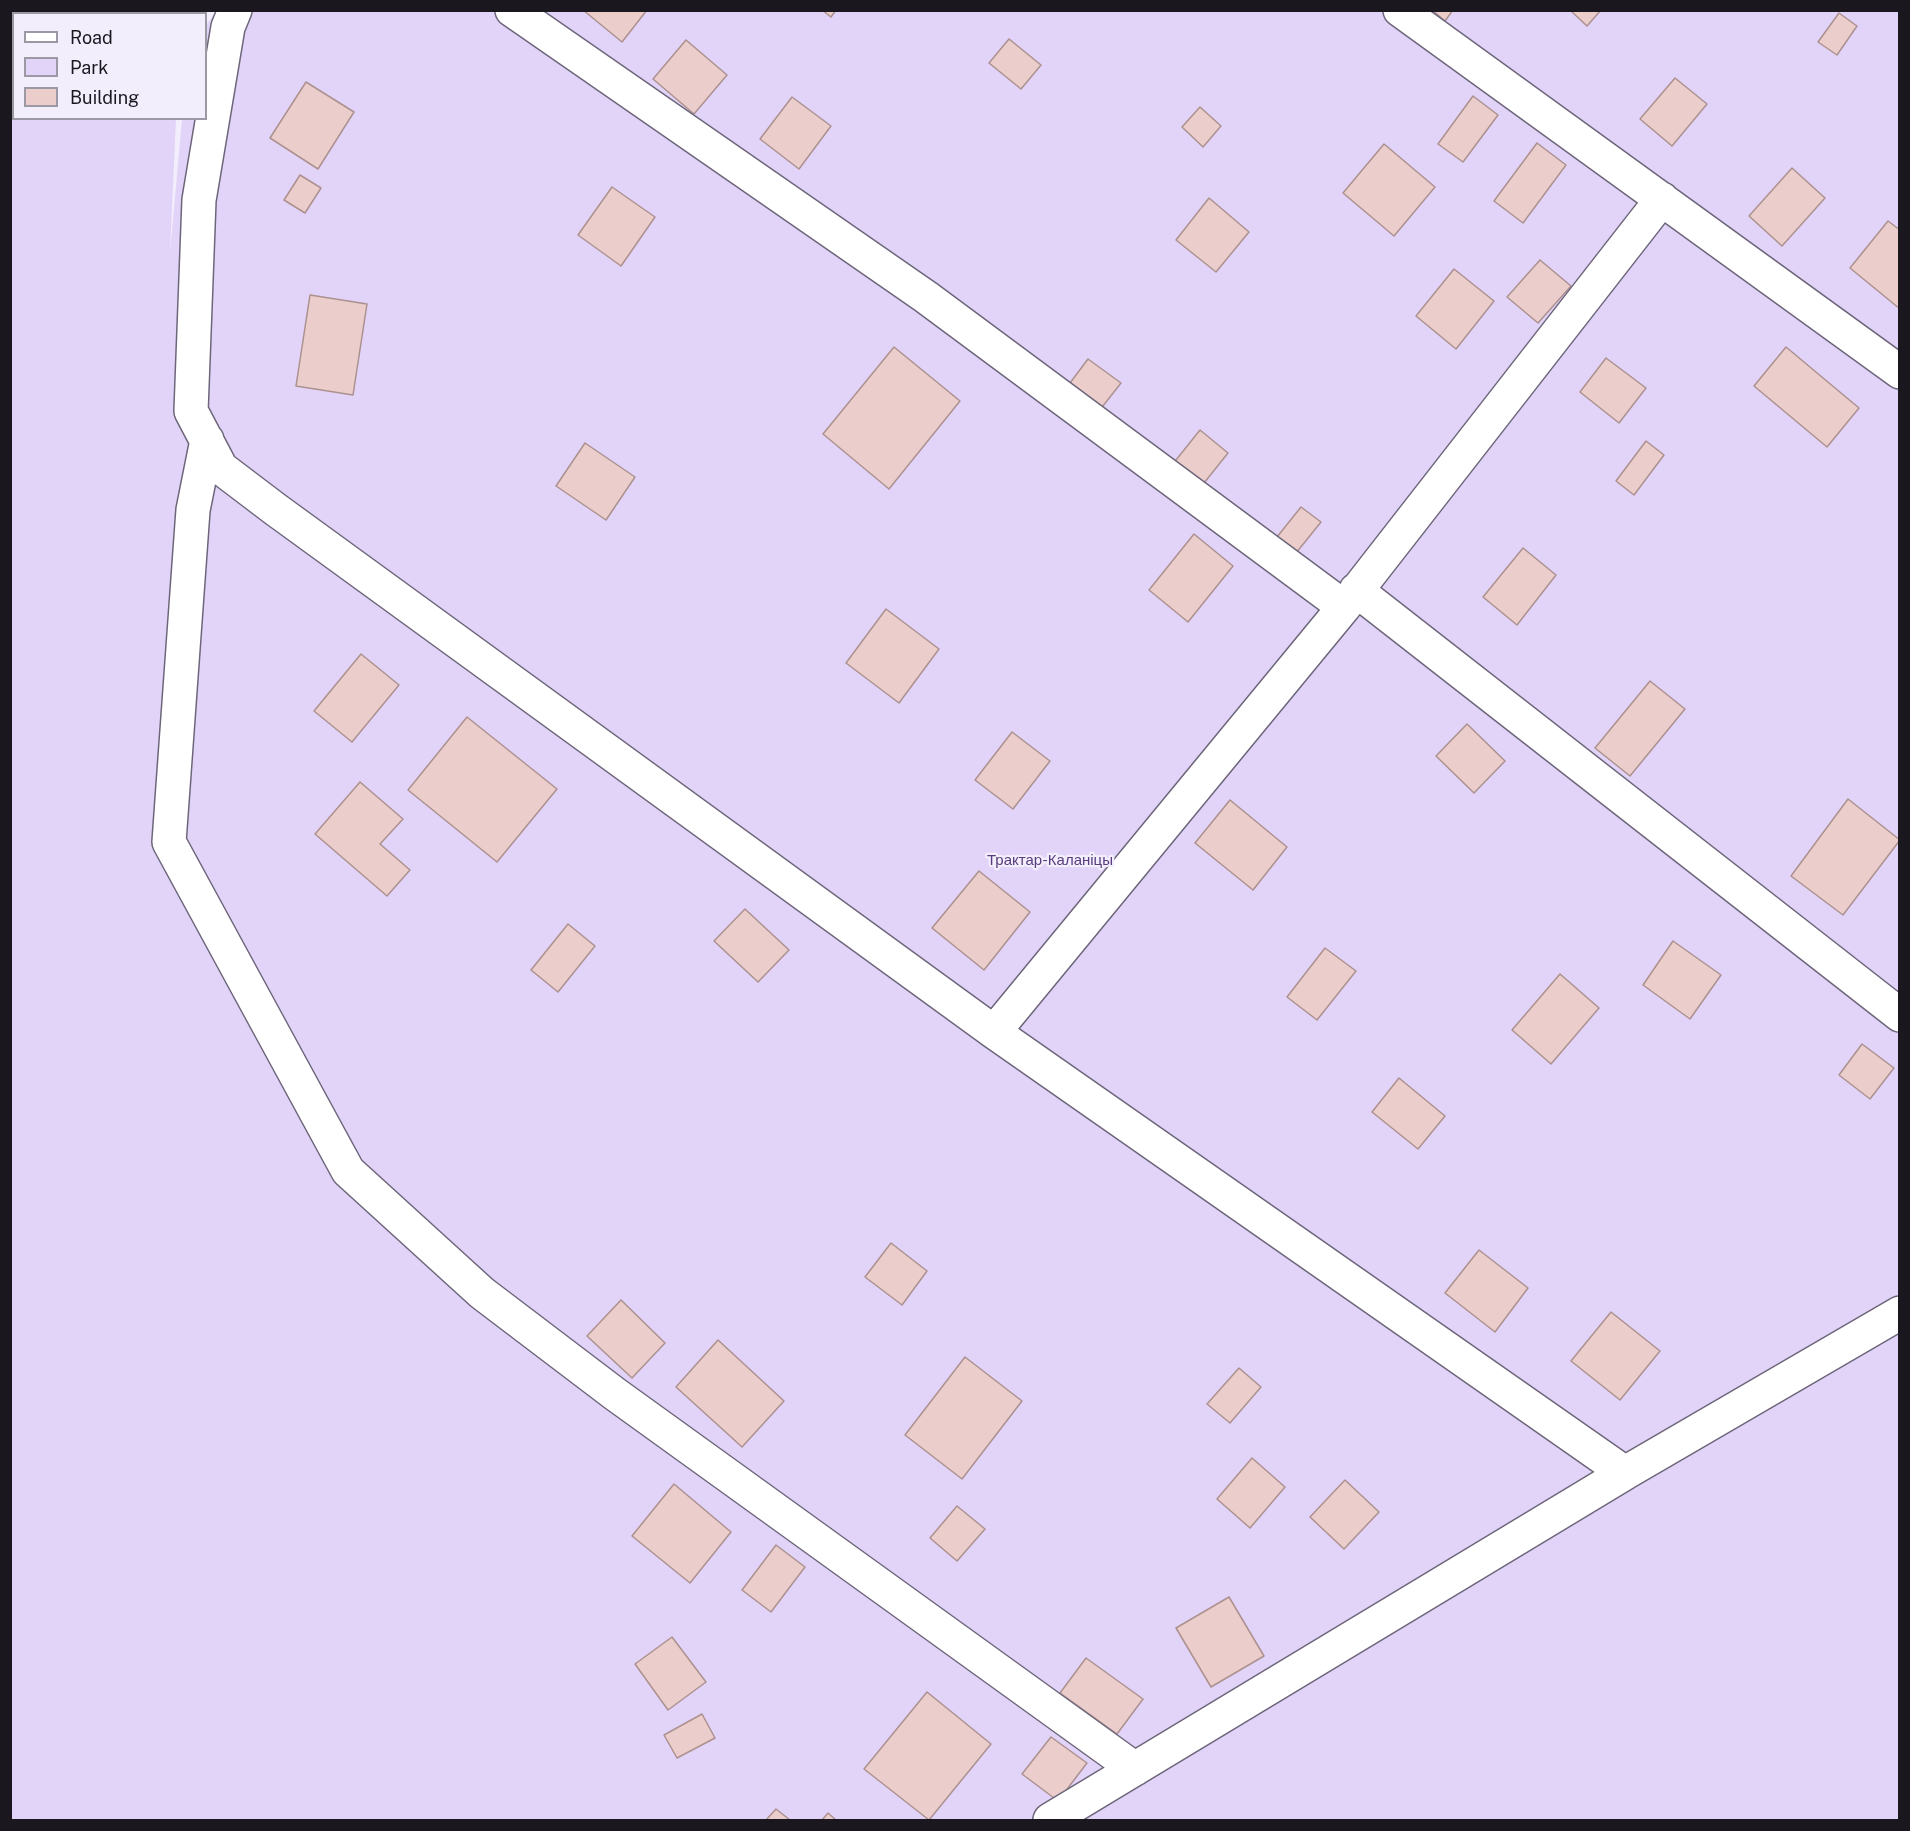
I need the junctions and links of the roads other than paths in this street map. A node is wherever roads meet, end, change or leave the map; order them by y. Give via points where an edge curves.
1 (235, 10) edge
2 (512, 10) edge
3 (1400, 10) edge
4 (1662, 199) junction
5 (1899, 372) edge
6 (207, 440) junction
7 (1350, 598) junction
8 (1899, 1015) edge
9 (994, 1032) junction
10 (1899, 1313) edge
11 (1625, 1473) junction
12 (1135, 1769) junction
13 (1050, 1821) edge

1 - 6 lane via 228,27 199,200 191,411
2 - 7 lane
3 - 4 lane
4 - 5 lane
4 - 7 lane
6 - 9 lane via 221,468 275,509
6 - 12 lane via 193,510 169,842 348,1171 482,1293 615,1394
7 - 8 lane
7 - 9 lane
9 - 11 lane
10 - 11 lane
11 - 12 lane
12 - 13 lane

